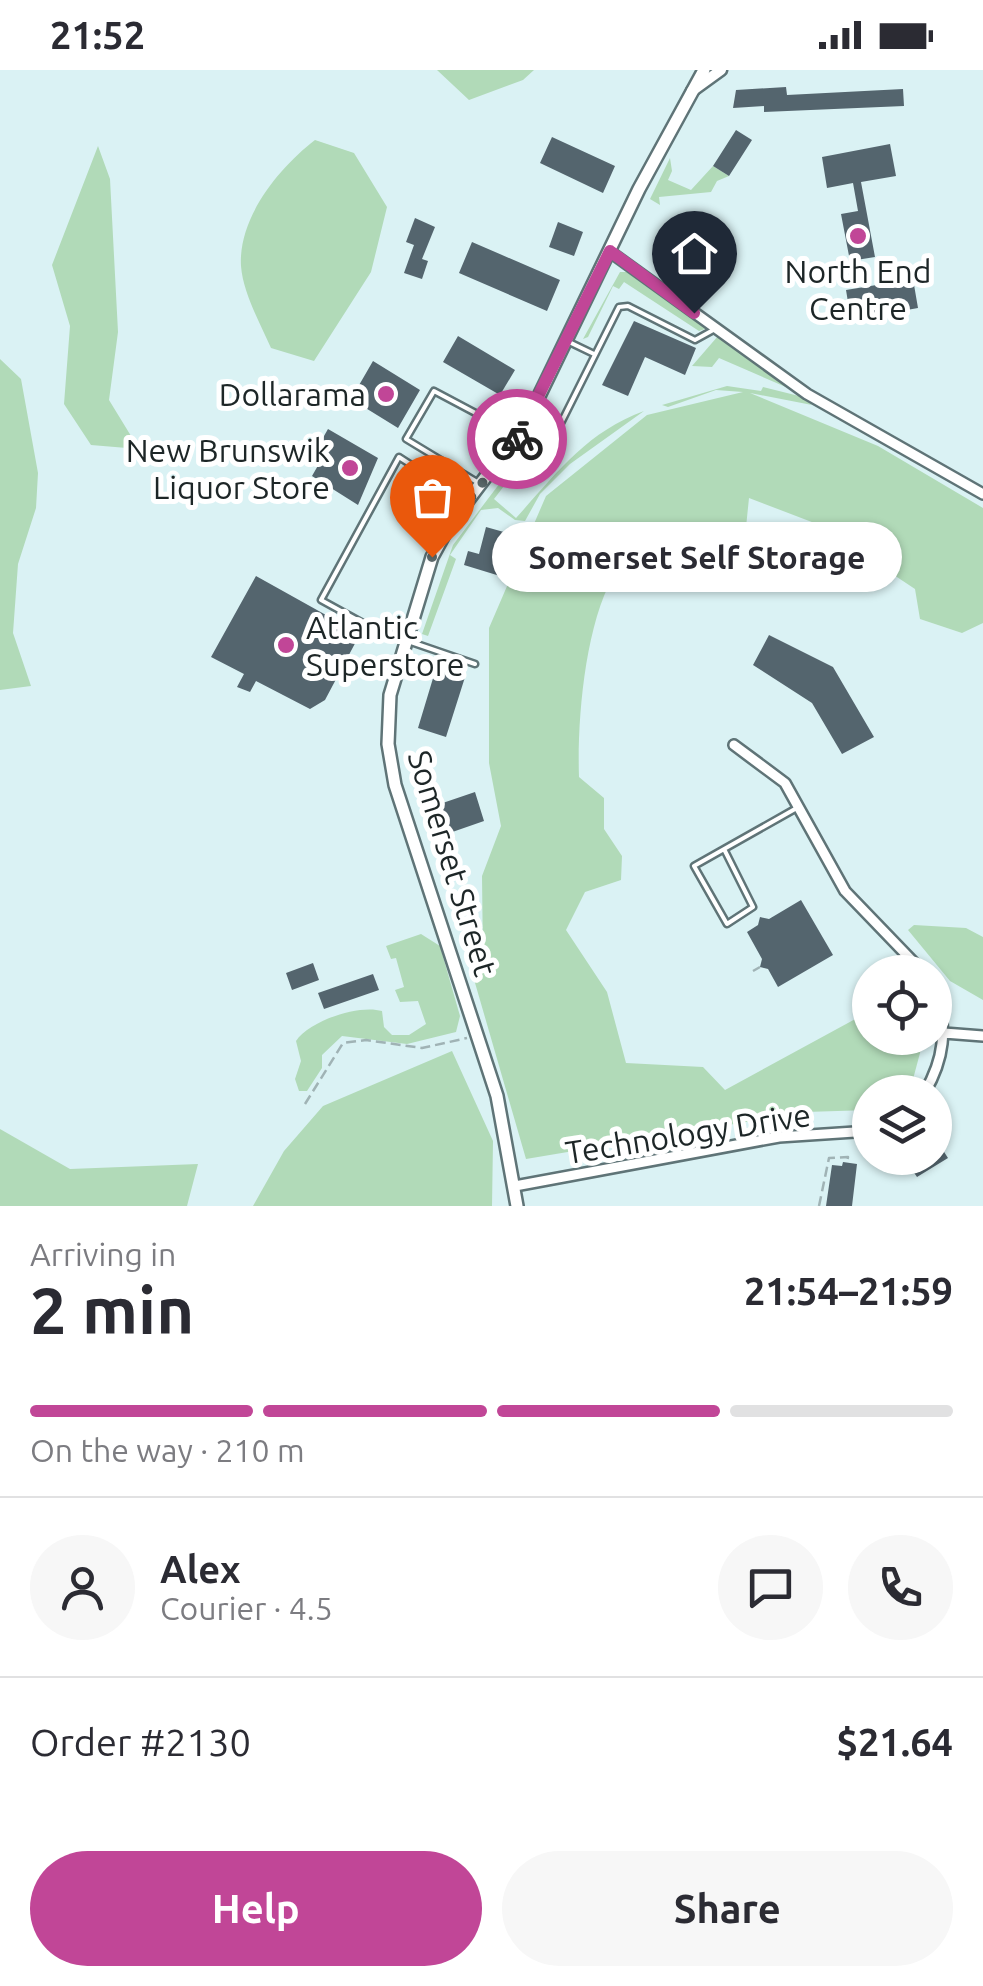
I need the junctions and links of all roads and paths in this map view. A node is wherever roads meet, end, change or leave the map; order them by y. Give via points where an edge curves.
1 (693, 70) edge
2 (704, 70) edge
3 (721, 70) edge
4 (692, 92) junction
5 (610, 251) junction
6 (716, 328) junction
7 (566, 341) junction
8 (594, 354) junction
9 (522, 431) junction
10 (481, 485) junction
11 (983, 494) edge
12 (468, 501) junction
13 (405, 640) junction
14 (475, 664) dead end
15 (734, 745) dead end
16 (799, 806) junction
17 (724, 849) junction
18 (907, 955) edge
19 (760, 967) dead end
20 (753, 971) dead end
21 (952, 1034) edge
22 (478, 1035) junction
23 (983, 1036) edge
24 (306, 1104) dead end
25 (852, 1132) edge
26 (847, 1162) dead end
27 (515, 1186) junction
28 (517, 1206) edge
29 (819, 1206) edge

1 - 4 main road
2 - 4 main road, Somerset Street
3 - 4 street
4 - 5 main road, Somerset Street
5 - 6 street
5 - 7 main road, Somerset Street
6 - 8 lane via 695,340 622,306
6 - 11 street via 814,399
7 - 8 lane
7 - 9 main road, Somerset Street
8 - 9 lane via 552,442
9 - 10 main road, Somerset Street
9 - 10 lane via 434,390 406,439
10 - 12 main road, Somerset Street
12 - 13 main road, Somerset Street via 432,557
12 - 13 lane via 399,457 321,600
13 - 14 lane
13 - 22 main road, Somerset Street via 387,717 391,766
15 - 16 street via 778,776
16 - 17 lane
16 - 18 street via 844,892
17 - 17 lane via 694,866 727,924 750,911 752,900
19 - 20 path
21 - 23 street
22 - 24 path via 422,1048 342,1042
22 - 27 main road, Somerset Street
25 - 27 street, Technology Drive via 779,1138
26 - 29 path via 848,1157 829,1158
27 - 28 main road, Somerset Street

